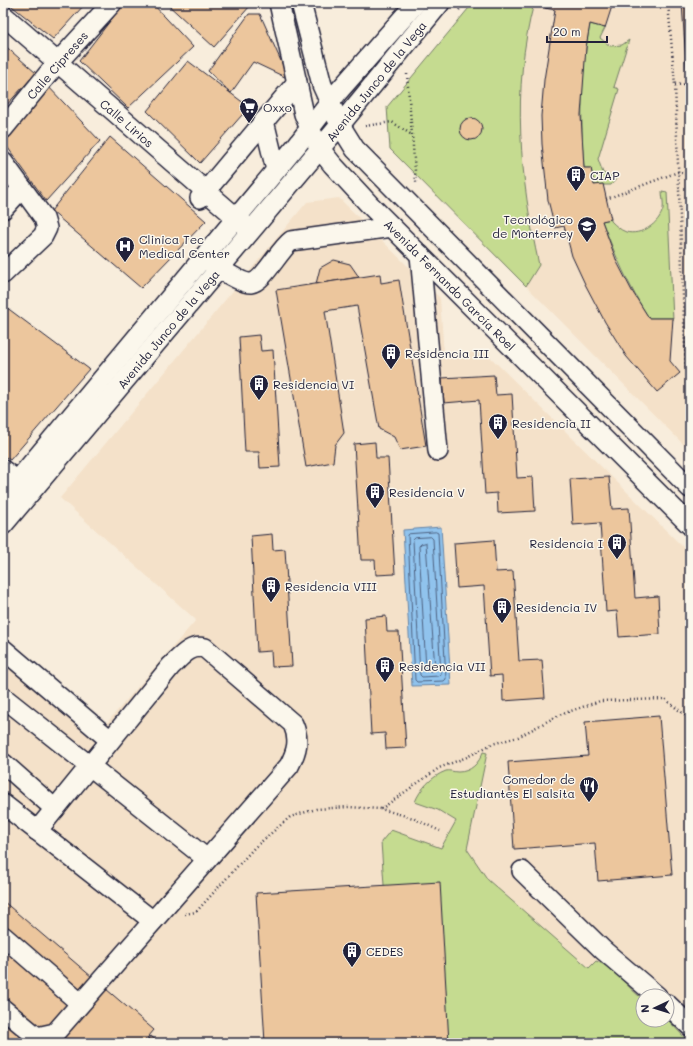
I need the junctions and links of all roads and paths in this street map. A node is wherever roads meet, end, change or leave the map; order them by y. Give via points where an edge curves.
1 (112, 3) edge
2 (279, 3) edge
3 (301, 3) edge
4 (416, 3) edge
5 (440, 3) edge
6 (465, 3) edge
7 (668, 3) edge
8 (455, 14) dead end
9 (3, 15) edge
10 (57, 63) junction
11 (407, 72) dead end
12 (297, 82) junction
13 (690, 84) edge
14 (675, 85) junction
15 (329, 104) junction
16 (264, 121) junction
17 (349, 126) junction
18 (3, 128) edge
19 (310, 129) junction
20 (412, 135) junction
21 (320, 149) junction
22 (3, 162) edge
23 (276, 170) junction
24 (678, 172) junction
25 (690, 175) edge
26 (22, 188) junction
27 (421, 188) dead end
28 (203, 195) junction
29 (606, 199) dead end
30 (3, 209) edge
31 (236, 218) junction
32 (392, 227) junction
33 (252, 231) junction
34 (420, 255) junction
35 (203, 258) junction
36 (220, 268) junction
37 (3, 274) edge
38 (690, 404) edge
39 (438, 450) dead end
40 (17, 481) edge
41 (690, 488) edge
42 (3, 498) edge
43 (3, 525) edge
44 (690, 525) edge
45 (3, 649) edge
46 (3, 697) edge
47 (690, 719) edge
48 (110, 740) junction
49 (3, 763) edge
50 (89, 766) junction
51 (3, 804) edge
52 (56, 809) junction
53 (381, 809) junction
54 (37, 831) junction
55 (440, 831) dead end
56 (207, 859) junction
57 (522, 871) dead end
58 (166, 906) junction
59 (153, 921) junction
60 (3, 936) edge
61 (648, 988) edge
62 (80, 1004) junction
63 (3, 1009) edge
64 (675, 1012) edge
65 (690, 1026) edge

1 - 10 street, Calle Cipreses
2 - 12 street, Avenida Fernando García Roel
3 - 15 street
4 - 15 street, Avenida Junco de la Vega
5 - 17 street, Avenida Junco de la Vega
6 - 8 path
7 - 14 path
9 - 10 street, Calle Lirios
10 - 18 street, Calle Cipreses
10 - 28 street, Calle Lirios
11 - 20 path
12 - 16 street
12 - 19 street, Avenida Fernando García Roel
13 - 14 path
14 - 24 path
15 - 17 street
15 - 19 street, Avenida Junco de la Vega
16 - 23 street
16 - 28 street
17 - 20 path via 392,122
17 - 21 street, Avenida Junco de la Vega
17 - 41 street via 355,149
19 - 21 street, Avenida Fernando García Roel
19 - 23 street, Avenida Junco de la Vega
20 - 27 path via 416,183
21 - 32 street, Avenida Fernando García Roel via 334,168
21 - 33 street, Avenida Junco de la Vega
22 - 26 street
23 - 31 street, Avenida Junco de la Vega
24 - 25 path
24 - 29 path
24 - 38 path via 687,400
26 - 30 street
26 - 37 street via 44,218 47,228 43,236
28 - 31 street, Calle Lirios
31 - 33 street, Calle Lirios
31 - 35 street, Avenida Junco de la Vega
32 - 34 street, Avenida Fernando García Roel
32 - 36 street via 291,241 284,246 258,280 252,283
33 - 36 street, Avenida Junco de la Vega
34 - 39 street
34 - 44 street, Avenida Fernando García Roel
35 - 36 street
35 - 40 street, Avenida Junco de la Vega
36 - 40 street, Avenida Junco de la Vega
40 - 42 street, Avenida Junco de la Vega
40 - 43 street, Avenida Junco de la Vega
45 - 48 street
46 - 50 street
47 - 53 path via 665,699 600,701 560,715 518,738 492,744 438,768
48 - 50 street
48 - 56 street via 171,666 191,649 201,647 293,724 298,743 289,766
49 - 52 street
50 - 52 street
50 - 56 street
51 - 54 street
52 - 54 street
53 - 55 path via 413,818
53 - 58 path via 316,809 290,817 254,848 196,912 186,915
54 - 59 street
56 - 58 street
57 - 61 street via 603,950
58 - 59 street
59 - 62 street
60 - 62 street
62 - 63 street via 55,1033 37,1037
64 - 65 street

